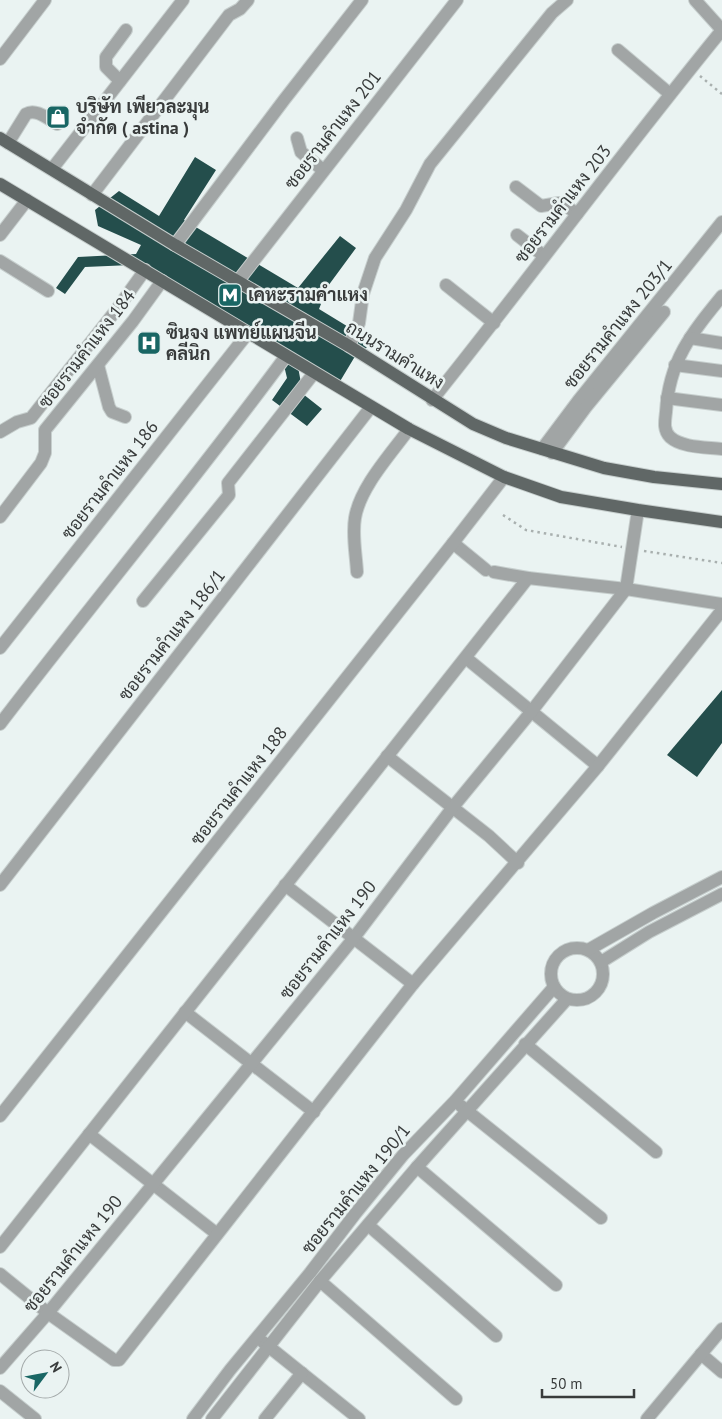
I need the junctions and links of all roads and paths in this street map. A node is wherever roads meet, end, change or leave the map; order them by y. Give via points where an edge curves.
1 (45, 0) edge
2 (183, 0) edge
3 (248, 0) edge
4 (362, 0) edge
5 (457, 0) edge
6 (566, 0) edge
7 (695, 0) edge
8 (126, 30) dead end
9 (722, 30) edge
10 (618, 50) dead end
11 (0, 59) edge
12 (691, 68) junction
13 (120, 81) junction
14 (670, 94) junction
15 (722, 94) edge
16 (57, 124) dead end
17 (297, 138) dead end
18 (4, 140) edge
19 (52, 169) junction
20 (324, 170) junction
21 (0, 184) edge
22 (516, 187) dead end
23 (92, 195) junction
24 (27, 200) junction
25 (577, 214) junction
26 (722, 222) edge
27 (0, 235) edge
28 (517, 235) dead end
29 (175, 245) junction
30 (544, 256) junction
31 (0, 261) edge
32 (145, 270) junction
33 (162, 281) junction
34 (238, 282) junction
35 (446, 285) dead end
36 (48, 291) dead end
37 (719, 302) edge
38 (664, 312) dead end
39 (494, 323) junction
40 (248, 332) junction
41 (690, 338) junction
42 (722, 342) edge
43 (349, 346) junction
44 (86, 348) junction
45 (286, 356) junction
46 (100, 362) junction
47 (675, 365) junction
48 (722, 371) edge
49 (314, 373) junction
50 (667, 398) junction
51 (432, 400) junction
52 (582, 404) junction
53 (722, 405) edge
54 (371, 407) junction
55 (125, 416) dead end
56 (31, 418) junction
57 (45, 430) junction
58 (409, 430) junction
59 (0, 432) edge
60 (722, 449) edge
61 (547, 451) junction
62 (504, 477) junction
63 (722, 484) edge
64 (638, 510) junction
65 (502, 515) dead end
66 (0, 517) edge
67 (722, 522) edge
68 (453, 543) junction
69 (633, 549) junction
70 (722, 563) edge
71 (358, 572) dead end
72 (528, 578) junction
73 (626, 589) junction
74 (143, 601) dead end
75 (722, 604) edge
76 (722, 610) edge
77 (0, 648) edge
78 (466, 658) junction
79 (531, 712) junction
80 (0, 724) edge
81 (387, 756) junction
82 (598, 766) junction
83 (453, 808) junction
84 (518, 863) junction
85 (722, 877) edge
86 (0, 884) edge
87 (285, 886) junction
88 (690, 894) junction
89 (722, 894) edge
90 (698, 908) junction
91 (353, 939) junction
92 (588, 950) junction
93 (601, 962) junction
94 (413, 984) junction
95 (554, 987) junction
96 (566, 999) junction
97 (185, 1012) junction
98 (525, 1044) junction
99 (252, 1062) junction
100 (455, 1101) junction
101 (466, 1110) junction
102 (314, 1112) junction
103 (0, 1116) edge
104 (88, 1134) junction
105 (656, 1152) dead end
106 (417, 1167) junction
107 (152, 1185) junction
108 (601, 1218) dead end
109 (368, 1225) junction
110 (217, 1234) junction
111 (0, 1246) edge
112 (0, 1274) edge
113 (320, 1281) junction
114 (556, 1285) dead end
115 (48, 1313) junction
116 (722, 1329) edge
117 (496, 1336) dead end
118 (257, 1338) junction
119 (268, 1346) junction
120 (701, 1354) junction
121 (0, 1368) edge
122 (722, 1372) edge
123 (302, 1373) junction
124 (0, 1391) edge
125 (456, 1399) dead end
126 (35, 1419) edge
127 (193, 1419) edge
128 (212, 1419) edge
129 (265, 1419) edge
130 (359, 1419) edge
131 (646, 1419) edge

1 - 11 street
2 - 13 street
3 - 23 street via 229,15
4 - 29 street
5 - 20 street, ซอยรามคำแหง 201
6 - 43 street via 430,164 406,210 375,258 363,294 359,324
7 - 9 street
8 - 13 street via 106,57 106,67
9 - 12 street, ซอยรามคำแหง 203
10 - 14 street
12 - 14 street, ซอยรามคำแหง 203
12 - 15 path
13 - 19 street
14 - 25 street, ซอยรามคำแหง 203
16 - 18 street via 30,112
17 - 20 street via 301,152
18 - 19 main road, ถนนรามคำแหง
19 - 23 main road, ถนนรามคำแหง
20 - 34 street, ซอยรามคำแหง 201
21 - 24 main road
22 - 25 street via 542,206 559,203
23 - 29 main road, ถนนรามคำแหง
24 - 27 street
24 - 32 main road
25 - 30 street, ซอยรามคำแหง 203
26 - 52 street, ซอยรามคำแหง 203/1
28 - 30 street
29 - 34 main road, ถนนรามคำแหง
30 - 39 street, ซอยรามคำแหง 203
31 - 36 street
32 - 33 main road
32 - 44 street, ซอยรามคำแหง 184
33 - 40 main road
33 - 46 street, ซอยรามคำแหง 184
34 - 43 main road, ถนนรามคำแหง
35 - 39 street
37 - 41 street
38 - 52 street, ซอยรามคำแหง 203/1
39 - 51 street, ซอยรามคำแหง 203
40 - 45 main road
40 - 77 street, ซอยรามคำแหง 186
41 - 42 street
41 - 47 street
43 - 51 main road, ถนนรามคำแหง
44 - 46 street
44 - 56 street, ซอยรามคำแหง 184
45 - 49 main road
45 - 80 street
46 - 55 street via 109,407 112,412
46 - 57 street, ซอยรามคำแหง 184
47 - 48 street
47 - 50 street
49 - 54 main road
49 - 74 street via 228,483 230,495
50 - 53 street
50 - 60 street via 665,430 670,438 683,444
51 - 61 main road, ถนนรามคำแหง via 473,424
52 - 61 street, ซอยรามคำแหง 203/1
54 - 58 main road
54 - 86 street, ซอยรามคำแหง 186/1
56 - 57 street
56 - 59 street, ซอยรามคำแหง 184
57 - 66 street, ซอยรามคำแหง 184 via 45,453 41,463
58 - 62 main road
58 - 71 street via 370,482 360,501 354,526
61 - 63 main road, ถนนรามคำแหง via 604,468
62 - 64 main road via 561,497
62 - 68 street, ซอยรามคำแหง 188
64 - 67 main road
64 - 69 street, ซอยรามคำแหง 190
65 - 69 path via 526,530
68 - 72 street via 490,571
68 - 103 street, ซอยรามคำแหง 188
69 - 70 path
69 - 73 street, ซอยรามคำแหง 190
72 - 73 street
72 - 78 street
73 - 75 street
73 - 79 street, ซอยรามคำแหง 190
76 - 82 street
78 - 79 street
78 - 81 street
79 - 82 street
79 - 83 street, ซอยรามคำแหง 190
81 - 83 street
81 - 87 street
82 - 84 street
83 - 84 street
83 - 91 street, ซอยรามคำแหง 190
84 - 94 street
85 - 88 street
87 - 91 street
87 - 97 street
88 - 90 street
88 - 92 street
89 - 90 street
90 - 93 street via 649,932
91 - 94 street
91 - 99 street, ซอยรามคำแหง 190
92 - 93 street via 595,953
92 - 95 street via 572,949 558,956 551,971
93 - 96 street via 604,974 597,992 586,1000
94 - 102 street
95 - 96 street
95 - 100 street, ซอยรามคำแหง 190/1
96 - 98 street, ซอยรามคำแหง 190/1
97 - 99 street
97 - 104 street
98 - 101 street, ซอยรามคำแหง 190/1
98 - 105 street
99 - 102 street
99 - 107 street, ซอยรามคำแหง 190
100 - 101 street
100 - 118 street, ซอยรามคำแหง 190/1 via 403,1155
101 - 106 street, ซอยรามคำแหง 190/1
101 - 108 street
102 - 110 street
104 - 107 street
104 - 111 street
106 - 109 street, ซอยรามคำแหง 190/1
106 - 114 street
107 - 110 street
107 - 115 street, ซอยรามคำแหง 190
109 - 113 street, ซอยรามคำแหง 190/1
109 - 117 street
110 - 115 street via 117,1361
112 - 115 street
113 - 119 street, ซอยรามคำแหง 190/1
113 - 125 street
115 - 121 street, ซอยรามคำแหง 190
116 - 120 street
118 - 119 street
118 - 127 street, ซอยรามคำแหง 190/1
119 - 123 street
119 - 128 street, ซอยรามคำแหง 190/1
120 - 122 street
120 - 131 street
123 - 129 street
123 - 130 street
124 - 126 street

